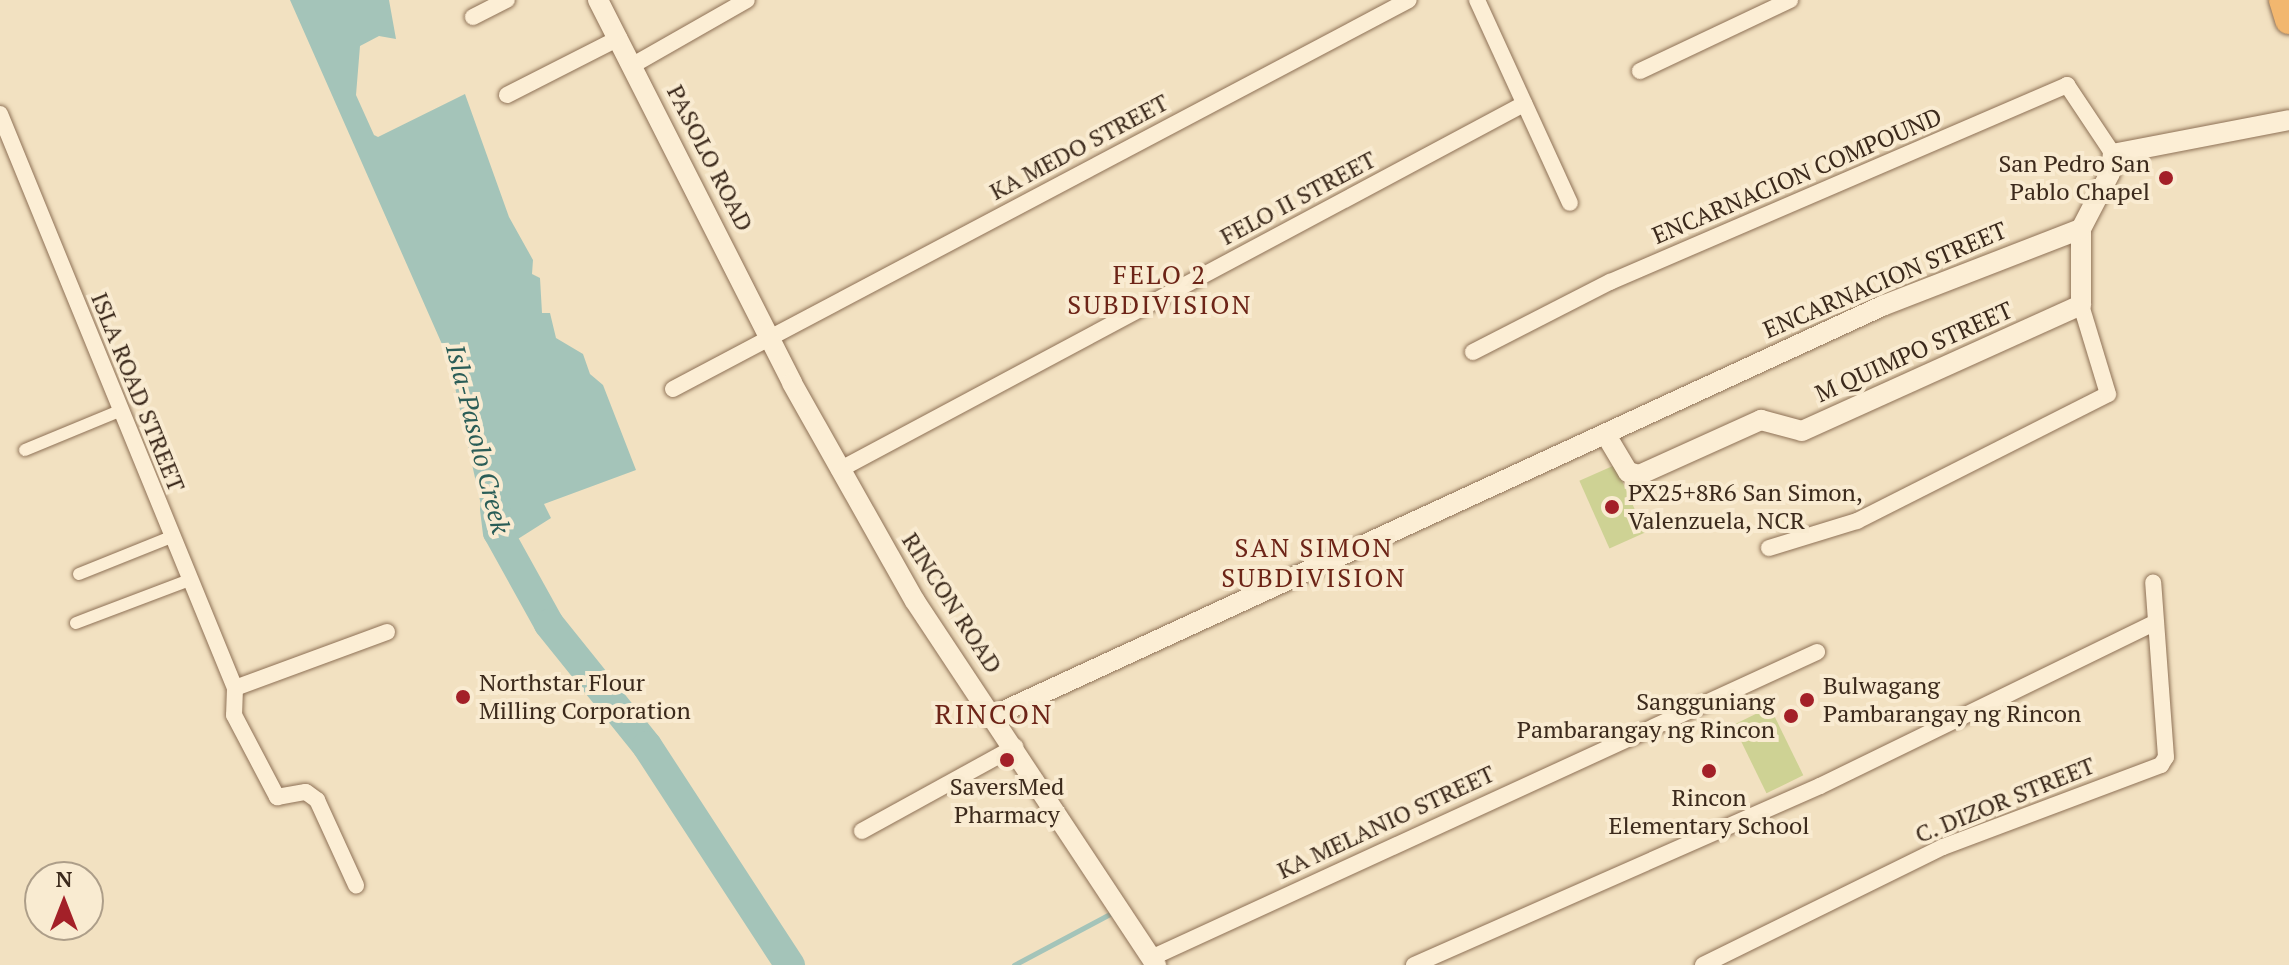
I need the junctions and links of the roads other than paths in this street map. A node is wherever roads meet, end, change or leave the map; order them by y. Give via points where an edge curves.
1 (507, 0) edge
2 (598, 0) edge
3 (747, 0) edge
4 (1409, 0) edge
5 (1477, 0) edge
6 (1790, 0) edge
7 (2283, 0) edge
8 (473, 17) dead end
9 (2289, 20) edge
10 (619, 38) junction
11 (633, 65) junction
12 (1640, 71) dead end
13 (507, 95) dead end
14 (1524, 104) junction
15 (0, 114) edge
16 (2289, 120) edge
17 (2113, 154) junction
18 (1570, 203) dead end
19 (2081, 229) junction
20 (2081, 305) junction
21 (774, 340) junction
22 (1473, 352) dead end
23 (673, 389) dead end
24 (119, 411) junction
25 (1606, 435) junction
26 (25, 450) dead end
27 (839, 470) junction
28 (171, 537) junction
29 (1769, 548) dead end
30 (79, 574) dead end
31 (189, 580) junction
32 (2153, 582) dead end
33 (76, 623) dead end
34 (2154, 623) junction
35 (387, 632) dead end
36 (1817, 652) dead end
37 (235, 688) junction
38 (995, 715) junction
39 (1015, 747) junction
40 (862, 831) dead end
41 (356, 885) dead end
42 (1153, 962) edge
43 (1414, 965) edge
44 (1703, 965) edge

1 - 8 street
2 - 10 street, PASOLO ROAD
3 - 11 street
4 - 21 street, KA MEDO STREET
5 - 14 street
6 - 12 street
7 - 9 highway
10 - 11 street, PASOLO ROAD
10 - 13 street
11 - 21 street, PASOLO ROAD
14 - 18 street
14 - 27 street, FELO II STREET
15 - 24 street, ISLA ROAD STREET
16 - 17 street
17 - 19 street via 2110,173
17 - 22 street, ENCARNACION COMPOUND via 2067,85 1610,282
19 - 20 street
19 - 25 street, ENCARNACION STREET via 1882,306
20 - 25 street, M QUIMPO STREET via 1802,431 1767,420 1639,475 1628,472
20 - 29 street via 2108,394 1857,521
21 - 23 street, KA MEDO STREET
21 - 27 street, RINCON ROAD
24 - 26 street
24 - 28 street, ISLA ROAD STREET
25 - 38 street, ENCARNACION STREET
27 - 38 street, RINCON ROAD via 915,601
28 - 30 street
28 - 31 street, ISLA ROAD STREET
31 - 33 street
31 - 37 street, ISLA ROAD STREET
32 - 34 street, C. DIZOR STREET
34 - 43 street via 1820,786
34 - 44 street, C. DIZOR STREET via 2166,757 2161,765 1943,847
35 - 37 street
36 - 42 street, KA MELANIO STREET
37 - 41 street, ISLA ROAD STREET via 234,715 277,797 311,793
38 - 39 street, RINCON ROAD
39 - 40 street
39 - 42 street, RINCON ROAD

